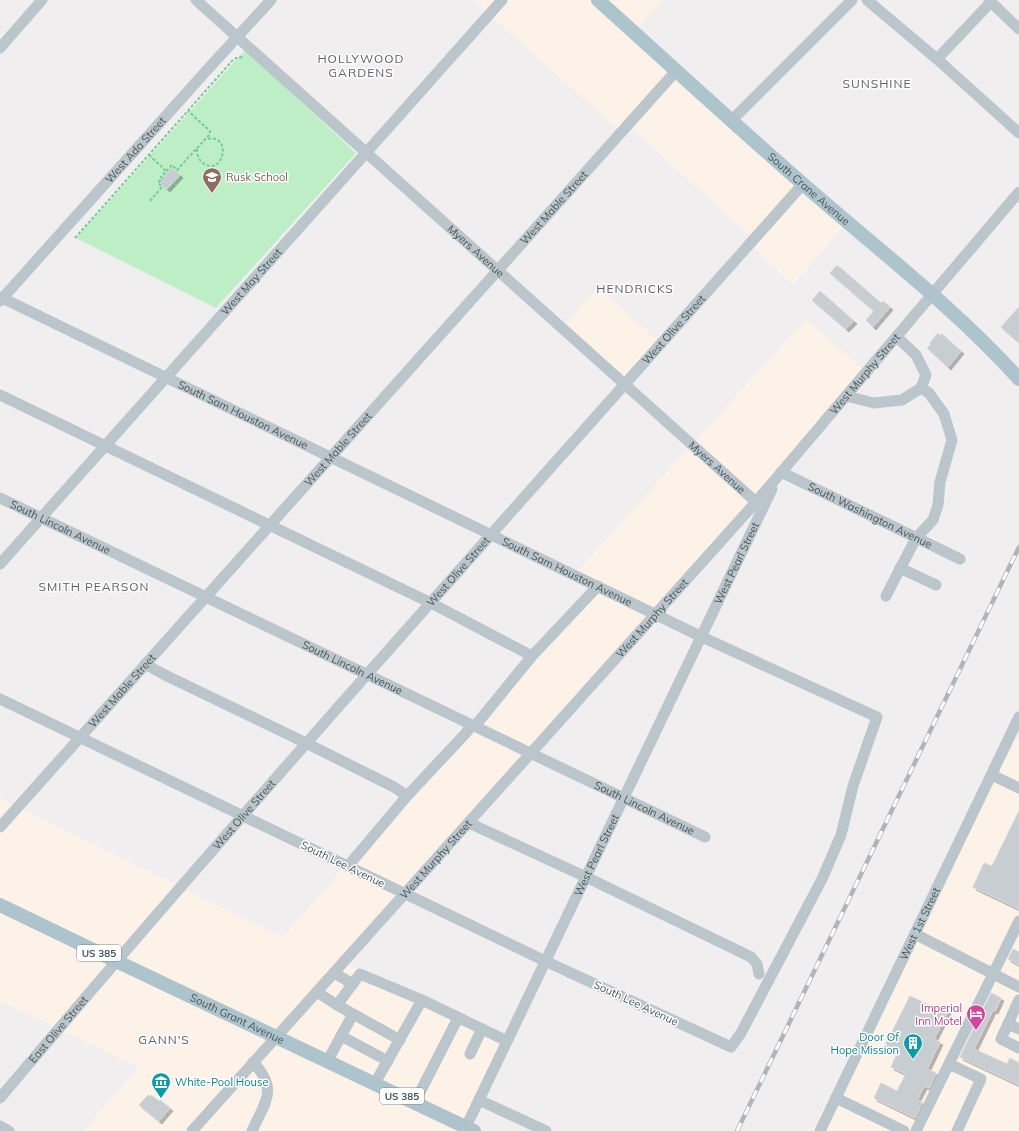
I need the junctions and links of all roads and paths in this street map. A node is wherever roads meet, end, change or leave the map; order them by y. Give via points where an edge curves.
1 (42, 0) edge
2 (196, 0) edge
3 (271, 0) edge
4 (502, 0) edge
5 (598, 0) edge
6 (852, 0) edge
7 (867, 0) edge
8 (990, 1) edge
9 (1019, 29) edge
10 (238, 37) junction
11 (0, 48) edge
12 (937, 59) junction
13 (248, 62) dead end
14 (676, 71) junction
15 (188, 111) junction
16 (732, 120) junction
17 (1019, 133) edge
18 (205, 140) junction
19 (198, 148) junction
20 (366, 152) junction
21 (148, 155) junction
22 (166, 171) junction
23 (803, 184) junction
24 (1019, 192) edge
25 (150, 201) dead end
26 (75, 238) dead end
27 (498, 270) junction
28 (932, 295) junction
29 (1, 299) edge
30 (897, 337) junction
31 (166, 377) junction
32 (1019, 379) edge
33 (625, 384) junction
34 (921, 388) junction
35 (0, 395) edge
36 (846, 396) junction
37 (105, 446) junction
38 (331, 457) junction
39 (780, 474) junction
40 (0, 498) edge
41 (756, 502) junction
42 (41, 518) junction
43 (270, 526) junction
44 (491, 535) junction
45 (916, 538) junction
46 (960, 559) dead end
47 (0, 564) edge
48 (900, 568) junction
49 (936, 585) dead end
50 (598, 586) junction
51 (886, 596) dead end
52 (206, 597) junction
53 (431, 603) junction
54 (655, 614) junction
55 (702, 637) junction
56 (532, 656) junction
57 (145, 664) junction
58 (367, 675) junction
59 (0, 699) edge
60 (1019, 717) edge
61 (474, 726) junction
62 (80, 738) junction
63 (306, 743) junction
64 (531, 753) junction
65 (992, 775) junction
66 (1019, 788) edge
67 (407, 796) junction
68 (624, 798) junction
69 (242, 816) junction
70 (469, 823) junction
71 (0, 827) edge
72 (705, 837) dead end
73 (348, 866) junction
74 (586, 877) junction
75 (405, 894) junction
76 (0, 905) edge
77 (1019, 921) edge
78 (915, 934) junction
79 (116, 961) junction
80 (545, 962) junction
81 (334, 973) junction
82 (993, 973) junction
83 (759, 974) dead end
84 (353, 984) junction
85 (1019, 986) edge
86 (317, 992) junction
87 (422, 1000) junction
88 (1019, 1000) edge
89 (337, 1005) junction
90 (354, 1014) junction
91 (458, 1018) junction
92 (1008, 1024) junction
93 (482, 1029) junction
94 (1019, 1029) edge
95 (341, 1036) junction
96 (277, 1037) junction
97 (400, 1040) junction
98 (507, 1041) junction
99 (731, 1047) joint
100 (1019, 1048) edge
101 (470, 1054) dead end
102 (328, 1060) junction
103 (388, 1061) junction
104 (253, 1062) junction
105 (949, 1064) junction
106 (375, 1083) junction
107 (0, 1098) edge
108 (836, 1098) junction
109 (479, 1100) junction
110 (415, 1102) junction
111 (0, 1126) edge
112 (468, 1130) edge
113 (9, 1131) edge
114 (192, 1131) edge
115 (252, 1131) edge
116 (546, 1131) edge
117 (820, 1131) edge
118 (904, 1131) edge
119 (916, 1131) edge
120 (957, 1131) edge

1 - 11 street
2 - 10 street, Myers Avenue
3 - 10 street, West Ada Street
4 - 20 street, West May Street
5 - 14 main road, South Crane Avenue
6 - 16 street
7 - 12 street
8 - 9 street
8 - 12 street
10 - 20 street, Myers Avenue
10 - 29 street, West Ada Street
12 - 17 street
13 - 15 path via 243,57 232,61
14 - 16 main road, South Crane Avenue
14 - 27 street, West Mable Street
15 - 18 path via 210,131
15 - 21 path
16 - 23 main road, South Crane Avenue
18 - 19 path
18 - 19 path via 213,139 221,144 224,151 221,160 214,165 206,165 198,156
19 - 22 path via 177,170 172,165
20 - 27 street, Myers Avenue
20 - 31 street, West May Street
21 - 22 path
21 - 26 path
22 - 25 path via 158,183 162,187
23 - 28 main road, South Crane Avenue
23 - 33 street, West Olive Street
24 - 28 street, West Murphy Street
27 - 33 street, Myers Avenue
27 - 38 street, West Mable Street
28 - 30 street, West Murphy Street
28 - 32 main road, South Crane Avenue via 992,350
29 - 31 street, South Sam Houston Avenue
30 - 34 street via 916,356 926,375
30 - 36 street, West Murphy Street
31 - 37 street, West May Street
31 - 38 street, South Sam Houston Avenue
33 - 41 street, Myers Avenue
33 - 44 street, West Olive Street
34 - 36 street via 902,400 874,403
34 - 45 street via 929,393 944,414 952,440 933,520
35 - 37 street
36 - 39 street, West Murphy Street
37 - 42 street, West May Street
37 - 43 street
38 - 43 street, West Mable Street
38 - 44 street, South Sam Houston Avenue
39 - 41 street, West Murphy Street
39 - 45 street, South Washington Avenue
39 - 55 street, West Pearl Street
40 - 42 street, South Lincoln Avenue
41 - 54 street, West Murphy Street
42 - 47 street, West May Street
42 - 52 street, South Lincoln Avenue
43 - 52 street, West Mable Street
43 - 53 street
44 - 50 street, South Sam Houston Avenue
44 - 53 street, West Olive Street
45 - 46 street, South Washington Avenue
45 - 48 street
48 - 49 street
48 - 51 street
50 - 54 street, South Sam Houston Avenue
50 - 56 street
52 - 57 street, West Mable Street
52 - 58 street, South Lincoln Avenue
53 - 56 street
53 - 58 street, West Olive Street
54 - 55 street, South Sam Houston Avenue
54 - 64 street, West Murphy Street
55 - 68 street, West Pearl Street
55 - 99 street, South Sam Houston Avenue via 877,717 853,786 841,835 822,879 741,1033
56 - 61 street
57 - 62 street, West Mable Street
57 - 63 street
58 - 61 street, South Lincoln Avenue
58 - 63 street, West Olive Street
59 - 62 street, South Lee Avenue
60 - 65 street, West 1st Street
61 - 64 street, South Lincoln Avenue
61 - 67 street
62 - 69 street, South Lee Avenue
62 - 71 street, West Mable Street
63 - 67 street
63 - 69 street, West Olive Street
64 - 68 street, South Lincoln Avenue
64 - 70 street, West Murphy Street
65 - 66 street
65 - 78 street, West 1st Street
67 - 73 street
68 - 72 street, South Lincoln Avenue
68 - 74 street, West Pearl Street
69 - 73 street, South Lee Avenue
69 - 79 street, West Olive Street
70 - 74 street
70 - 75 street, West Murphy Street
73 - 75 street, South Lee Avenue
74 - 80 street, West Pearl Street
74 - 83 street via 750,957 757,964
75 - 80 street, South Lee Avenue
75 - 81 street, West Murphy Street
76 - 79 main road, South Grant Avenue / US 385
77 - 82 street
78 - 82 street
78 - 108 street, West 1st Street
79 - 96 main road, South Grant Avenue / US 385
79 - 107 street, East Olive Street
80 - 98 street, West Pearl Street
80 - 99 street, South Lee Avenue
81 - 84 street
81 - 86 street, West Murphy Street
82 - 85 street
82 - 105 street
84 - 87 street via 360,974
84 - 89 street
86 - 89 street
86 - 96 street, West Murphy Street
87 - 91 street
87 - 97 street
88 - 92 street
89 - 90 street
90 - 95 street
90 - 97 street
91 - 93 street
91 - 110 street
92 - 94 street
92 - 100 street via 1001,1039
93 - 98 street
93 - 101 street
95 - 102 street
95 - 103 street
96 - 102 main road, South Grant Avenue / US 385
96 - 104 street, West Murphy Street
97 - 103 street
98 - 109 street, West Pearl Street
102 - 106 main road, South Grant Avenue / US 385
103 - 106 street
104 - 114 street, West Murphy Street
104 - 115 street via 262,1071 268,1088 267,1098
105 - 119 street
105 - 120 street via 981,1080
106 - 110 main road, South Grant Avenue / US 385
108 - 117 street, West 1st Street
108 - 118 street
109 - 112 street, West Pearl Street
109 - 116 street
110 - 112 main road, South Grant Avenue / US 385
111 - 113 street

